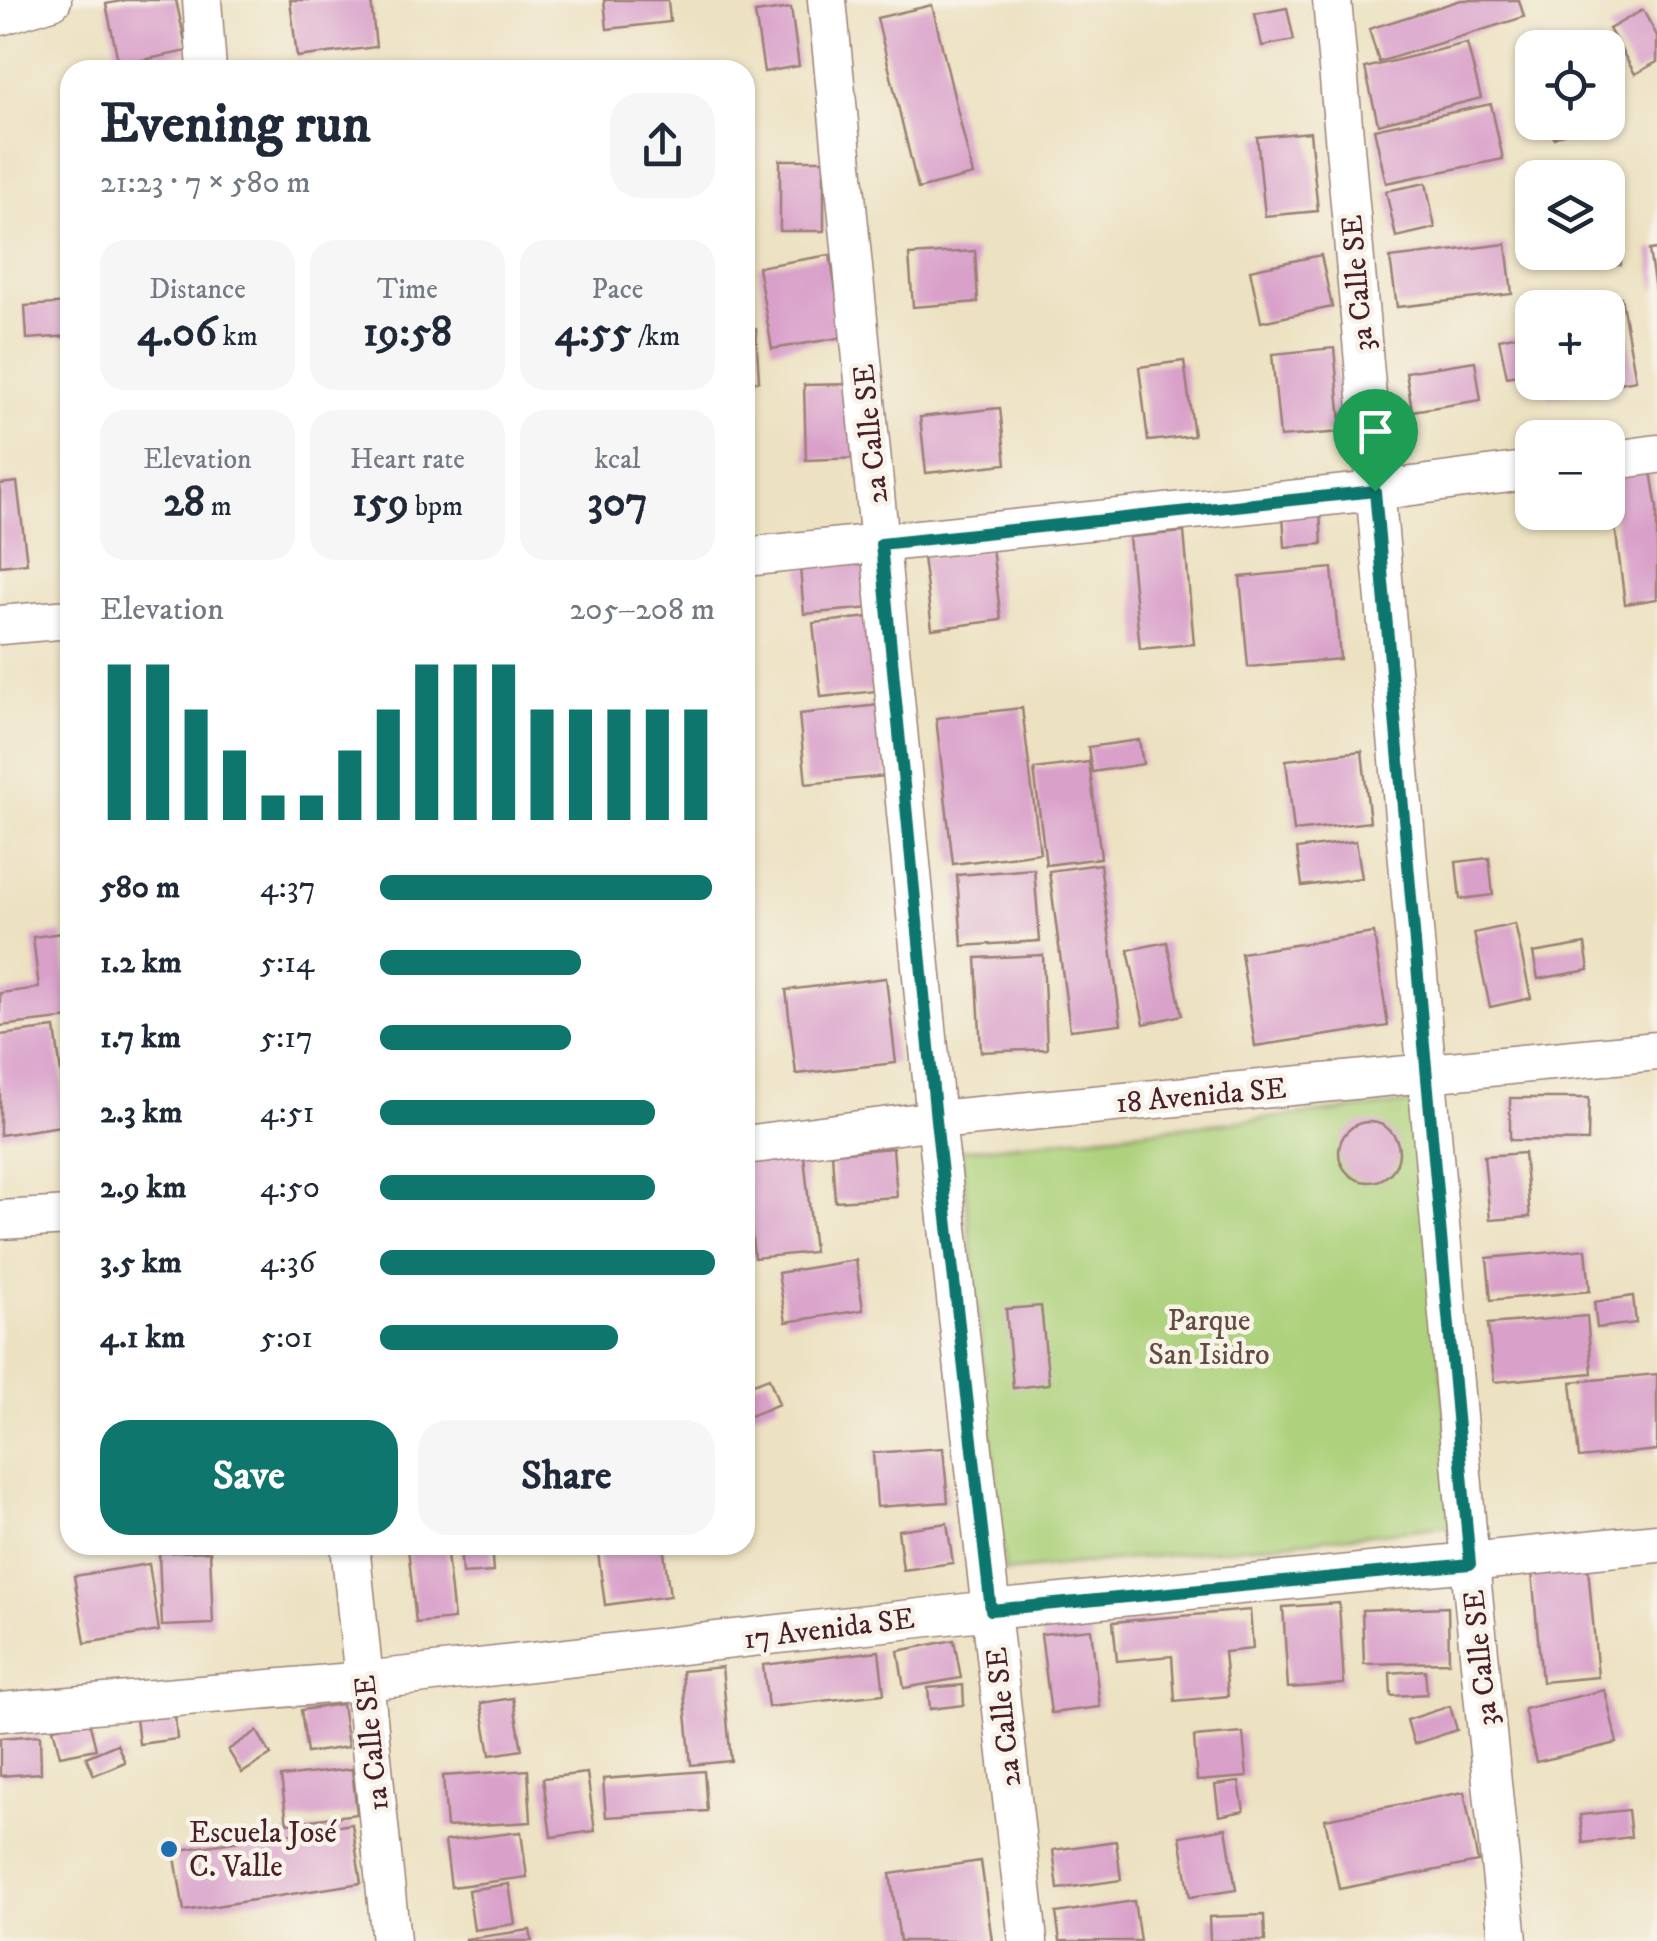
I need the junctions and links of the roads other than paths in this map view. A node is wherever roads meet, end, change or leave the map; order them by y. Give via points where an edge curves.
1 (52, 0) edge
2 (202, 0) edge
3 (828, 0) edge
4 (1332, 0) edge
5 (0, 16) edge
6 (207, 60) edge
7 (1657, 454) edge
8 (1625, 458) edge
9 (1515, 472) edge
10 (1375, 491) junction
11 (881, 544) junction
12 (755, 556) edge
13 (60, 620) edge
14 (0, 625) edge
15 (1657, 1051) edge
16 (1427, 1073) junction
17 (936, 1120) junction
18 (755, 1144) edge
19 (60, 1217) edge
20 (0, 1220) edge
21 (1657, 1543) edge
22 (351, 1555) edge
23 (1470, 1564) junction
24 (991, 1610) junction
25 (364, 1681) junction
26 (0, 1712) edge
27 (392, 1941) edge
28 (1028, 1941) edge
29 (1508, 1941) edge

1 - 5 street
2 - 6 street
3 - 11 street, 2a Calle SE
4 - 10 street, 3a Calle SE
7 - 8 street
9 - 10 street
10 - 11 street
10 - 16 street, 3a Calle SE
11 - 12 street
11 - 17 street, 2a Calle SE
13 - 14 street
15 - 16 street, 18 Avenida SE
16 - 17 street, 18 Avenida SE
16 - 23 street, 3a Calle SE
17 - 18 street, 18 Avenida SE
17 - 24 street, 2a Calle SE
19 - 20 street
21 - 23 street, 17 Avenida SE
22 - 25 street, 1a Calle SE
23 - 24 street, 17 Avenida SE
23 - 29 street, 3a Calle SE
24 - 25 street, 17 Avenida SE
24 - 28 street, 2a Calle SE
25 - 26 street, 17 Avenida SE
25 - 27 street, 1a Calle SE

